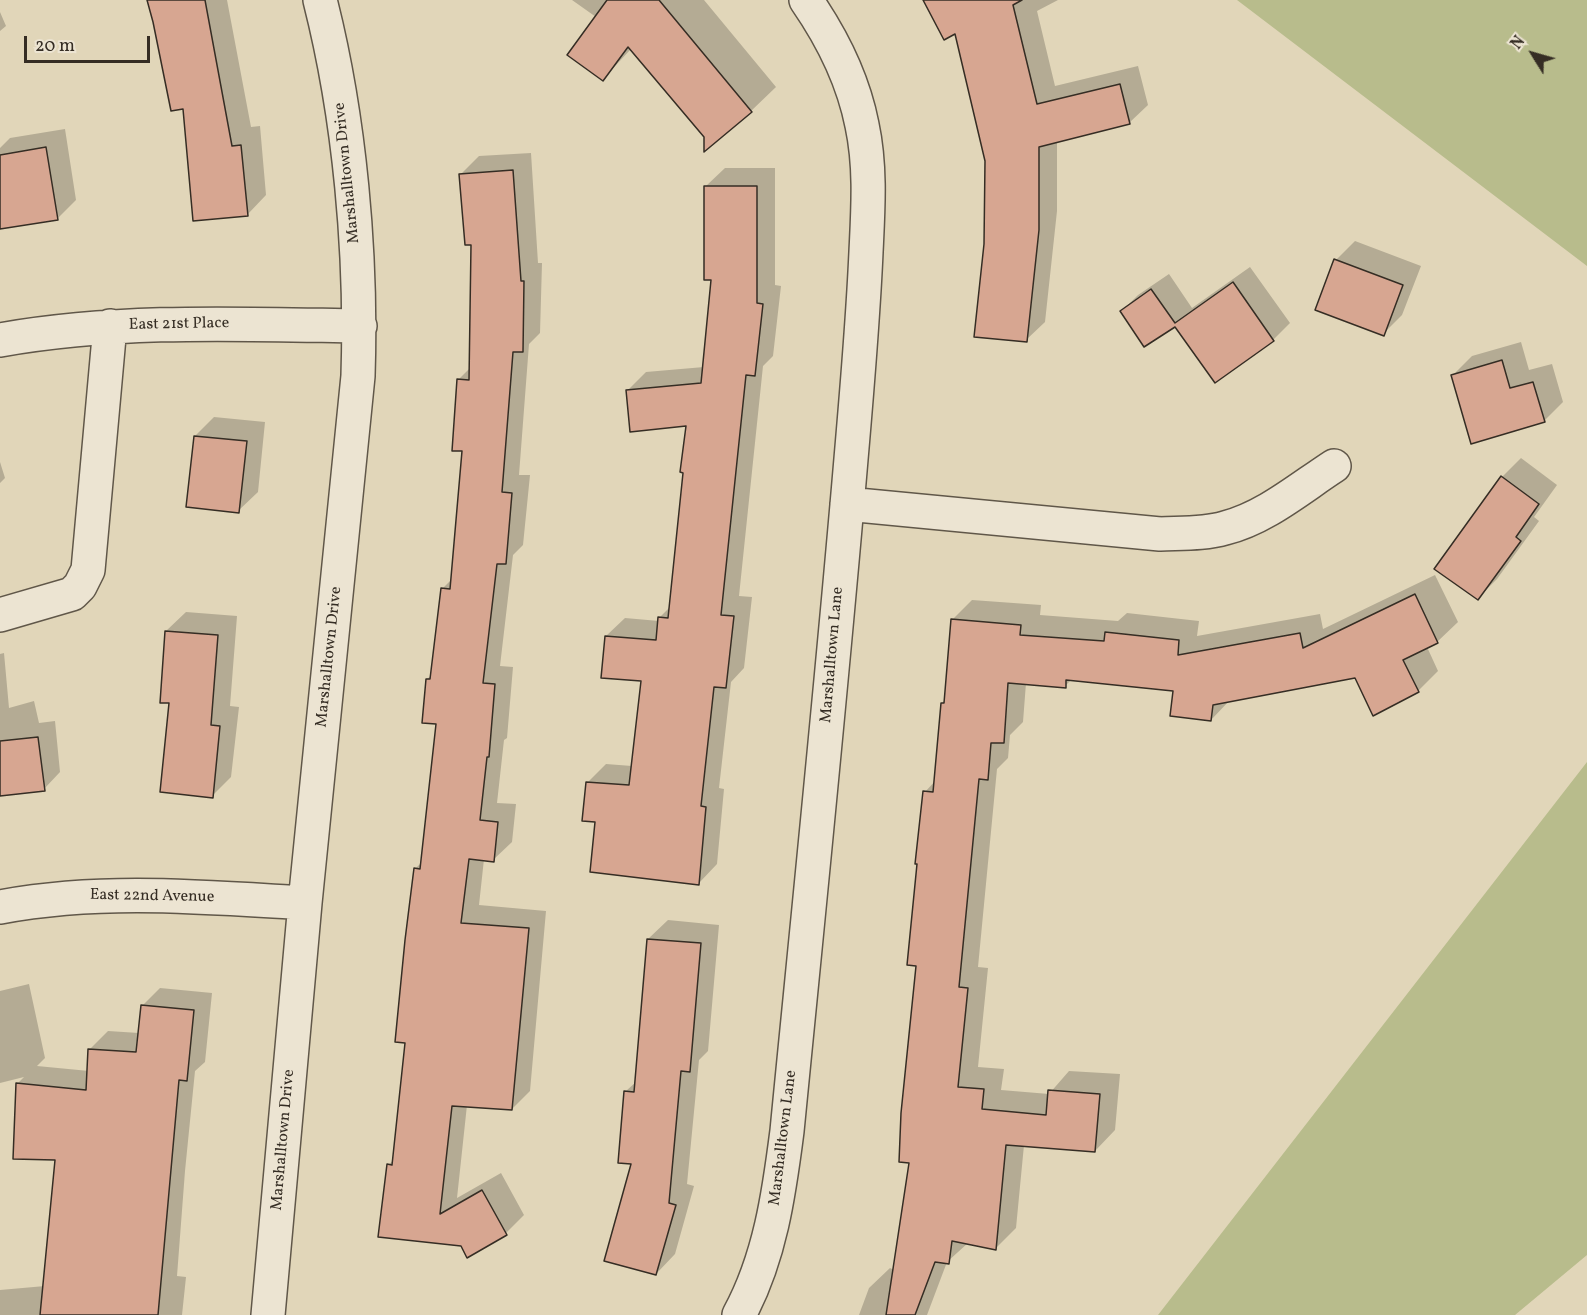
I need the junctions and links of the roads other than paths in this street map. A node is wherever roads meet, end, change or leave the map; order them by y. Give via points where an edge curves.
1 (320, 0) edge
2 (806, 0) edge
3 (110, 326) junction
4 (360, 326) junction
5 (0, 340) edge
6 (1334, 466) dead end
7 (847, 504) junction
8 (0, 615) edge
9 (305, 903) junction
10 (0, 907) edge
11 (268, 1315) edge
12 (739, 1315) edge

1 - 4 street, Marshalltown Drive via 347,153
2 - 7 street, Marshalltown Lane via 830,37 853,87 863,127 868,174 862,333
3 - 4 street, East 21st Place
3 - 5 street, East 21st Place
3 - 8 street via 88,570 72,594
4 - 9 street, Marshalltown Drive
6 - 7 street via 1246,521 1224,529 1187,533 1161,534
7 - 12 street, Marshalltown Lane via 780,1191 767,1247
9 - 10 street, East 22nd Avenue via 158,894 82,896
9 - 11 street, Marshalltown Drive

